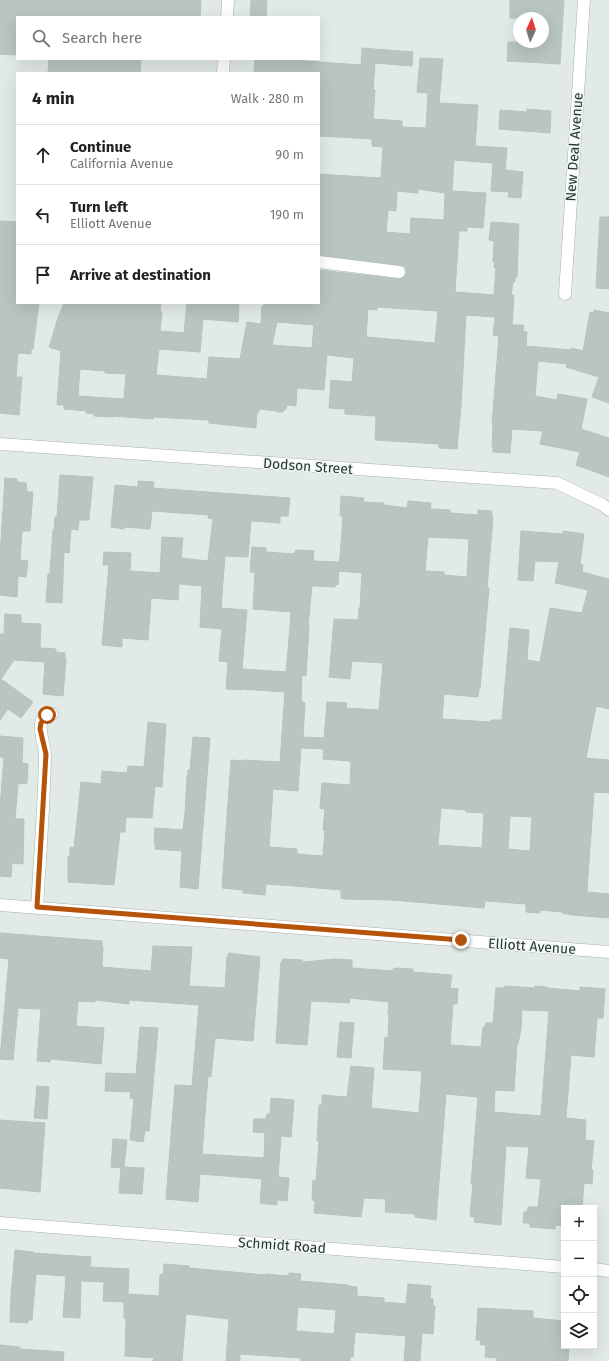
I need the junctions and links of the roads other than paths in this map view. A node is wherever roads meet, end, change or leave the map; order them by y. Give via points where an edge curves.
1 (228, 0) edge
2 (584, 0) edge
3 (227, 16) edge
4 (224, 60) edge
5 (223, 72) edge
6 (320, 262) edge
7 (399, 272) dead end
8 (565, 294) dead end
9 (0, 444) edge
10 (609, 510) edge
11 (52, 714) dead end
12 (0, 905) edge
13 (37, 907) junction
14 (609, 952) edge
15 (0, 1224) edge
16 (561, 1267) edge
17 (597, 1269) edge
18 (609, 1270) edge

1 - 3 street
2 - 8 street, New Deal Avenue
4 - 5 street
6 - 7 street
9 - 10 street, Dodson Street via 558,483
11 - 13 street via 42,720 40,729 46,754
12 - 13 street, Elliott Avenue
13 - 14 street, Elliott Avenue
15 - 16 street, Schmidt Road
17 - 18 street

